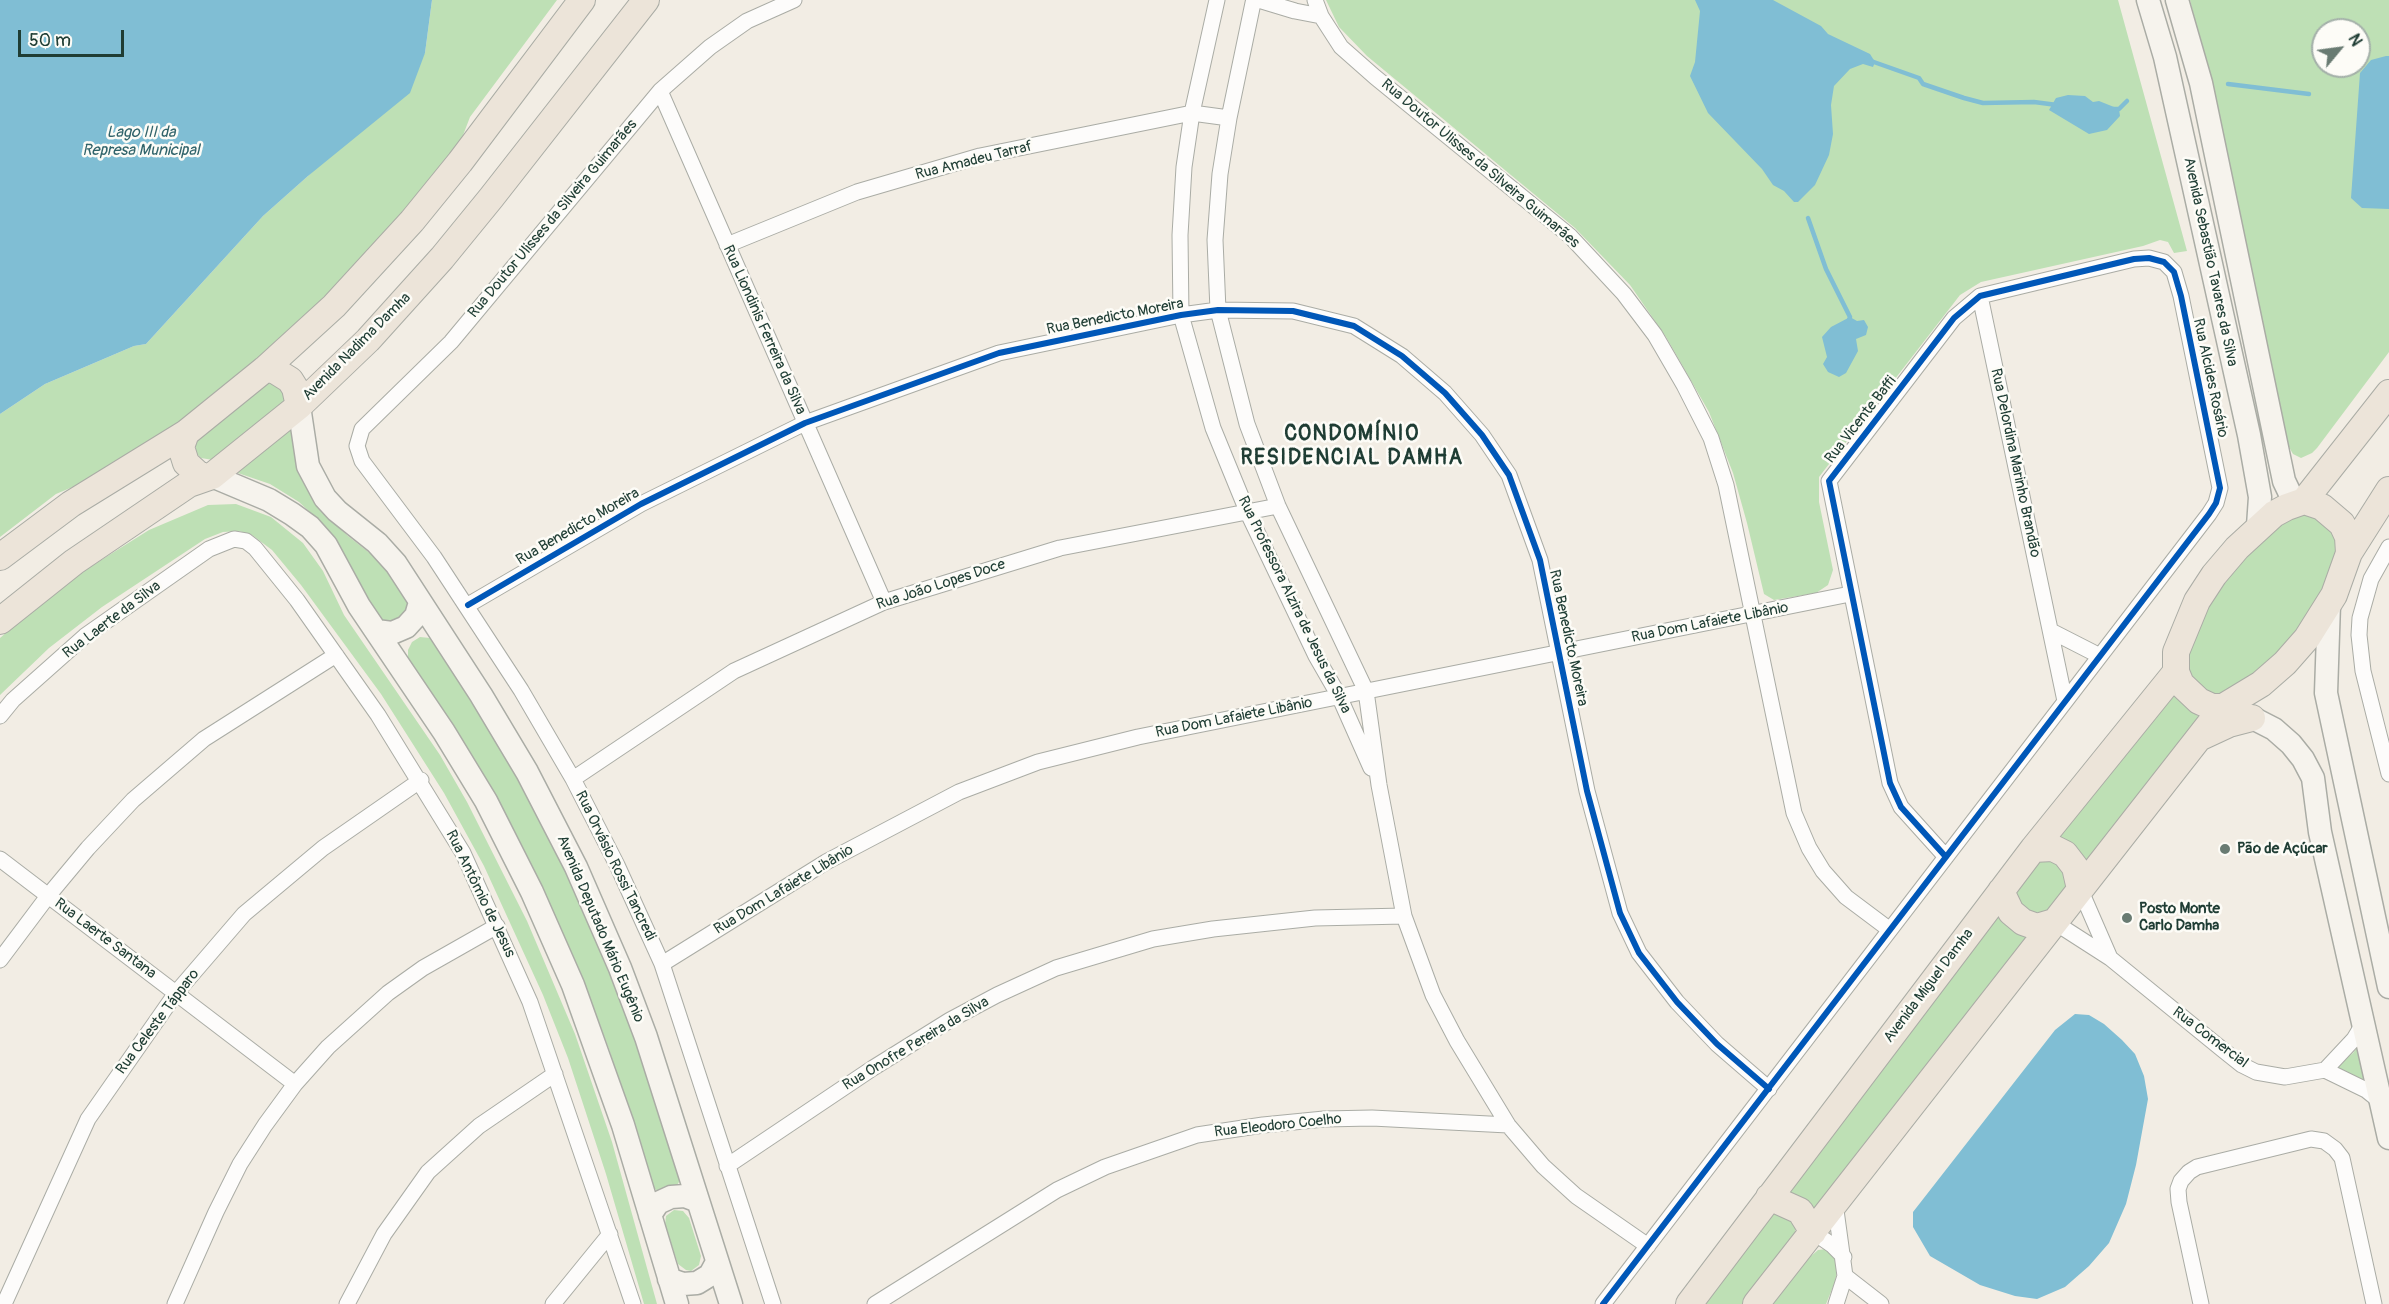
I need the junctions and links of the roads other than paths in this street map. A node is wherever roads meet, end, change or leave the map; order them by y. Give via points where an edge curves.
1 (582, 0) edge
2 (646, 0) edge
3 (794, 0) edge
4 (1217, 0) edge
5 (1238, 0) edge
6 (1315, 0) edge
7 (2148, 0) edge
8 (2176, 0) edge
9 (1260, 1) edge
10 (1321, 16) junction
11 (660, 91) junction
12 (1192, 113) junction
13 (1229, 118) junction
14 (727, 245) junction
15 (2164, 262) joint
16 (1980, 296) junction
17 (1218, 310) junction
18 (1181, 315) junction
19 (265, 369) junction
20 (2389, 393) edge
21 (299, 406) junction
22 (805, 423) junction
23 (186, 433) junction
24 (368, 471) joint
25 (212, 476) junction
26 (2389, 490) edge
27 (2300, 503) junction
28 (1278, 506) junction
29 (1247, 511) junction
30 (2258, 526) junction
31 (234, 539) joint
32 (2389, 546) edge
33 (2349, 553) junction
34 (0, 557) edge
35 (1850, 594) junction
36 (420, 602) junction
37 (884, 602) junction
38 (2329, 604) junction
39 (468, 605) junction
40 (1754, 615) junction
41 (0, 621) edge
42 (376, 631) junction
43 (2051, 631) junction
44 (440, 632) junction
45 (1559, 652) junction
46 (336, 655) junction
47 (2100, 656) junction
48 (396, 660) junction
49 (2175, 672) junction
50 (1366, 691) junction
51 (1339, 696) junction
52 (2066, 702) junction
53 (2225, 706) junction
54 (0, 716) edge
55 (2252, 718) junction
56 (2385, 730) edge
57 (2198, 739) junction
58 (2389, 774) edge
59 (573, 779) junction
60 (420, 780) junction
61 (1379, 784) junction
62 (2034, 849) junction
63 (1946, 857) junction
64 (0, 859) edge
65 (2080, 889) junction
66 (2001, 891) junction
67 (48, 896) junction
68 (1404, 916) junction
69 (2054, 922) junction
70 (497, 926) junction
71 (1890, 930) junction
72 (2110, 958) junction
73 (0, 960) edge
74 (662, 964) junction
75 (2389, 987) edge
76 (176, 993) junction
77 (2362, 1019) junction
78 (2325, 1070) junction
79 (555, 1074) junction
80 (295, 1084) junction
81 (1768, 1089) junction
82 (2381, 1102) junction
83 (1508, 1125) junction
84 (2389, 1138) edge
85 (727, 1166) junction
86 (1768, 1197) junction
87 (698, 1201) junction
88 (1835, 1203) junction
89 (650, 1215) junction
90 (1813, 1232) junction
91 (610, 1234) junction
92 (1648, 1246) junction
93 (1844, 1257) junction
94 (717, 1262) junction
95 (1845, 1276) junction
96 (669, 1279) junction
97 (4, 1304) edge
98 (175, 1304) edge
99 (347, 1304) edge
100 (553, 1304) edge
101 (633, 1304) edge
102 (677, 1304) edge
103 (731, 1304) edge
104 (773, 1304) edge
105 (875, 1304) edge
106 (1604, 1304) edge
107 (1689, 1304) edge
108 (1756, 1304) edge
109 (1836, 1304) edge
110 (1881, 1304) edge
111 (2201, 1304) edge
112 (2374, 1304) edge

1 - 19 main road via 412,221 334,306
2 - 21 main road, Avenida Nadima Damha via 442,258 368,340
3 - 11 street, Rua Doutor Ulisses da Silveira Guimarães via 747,21
4 - 12 street, Rua Professora Alzira de Jesus da Silva
5 - 9 street via 1246,4
6 - 10 street, Rua Doutor Ulisses da Silveira Guimarães
7 - 30 street, Avenida Sebastião Tavares da Silva via 2165,57 2249,435 2260,497
8 - 27 street, Avenida Sebastião Tavares da Silva via 2201,83 2284,481
9 - 10 street
9 - 13 street, Rua Professora Alzira de Jesus da Silva
10 - 40 street, Rua Doutor Ulisses da Silveira Guimarães via 1341,46 1375,77 1570,236 1624,294 1655,335 1711,438 1726,485
11 - 14 street, Rua Liondinis Ferreira da Silva
11 - 24 street, Rua Doutor Ulisses da Silveira Guimarães via 451,342 362,429 358,454
12 - 13 street, Rua Amadeu Tarraf
12 - 14 street, Rua Amadeu Tarraf via 980,156 857,192
12 - 18 street, Rua Professora Alzira de Jesus da Silva via 1180,235
13 - 17 street, Rua Professora Alzira de Jesus da Silva via 1215,240
14 - 22 street, Rua Liondinis Ferreira da Silva
15 - 16 street, Rua Vicente Baffi via 2134,259
15 - 47 street, Rua Alcides Rosário via 2174,272 2181,296 2220,488 2209,514
16 - 35 street, Rua Vicente Baffi via 1954,318 1829,482
16 - 43 street, Rua Delordina Marinho Brandão
17 - 18 street, Rua Benedicto Moreira
17 - 28 street, Rua Professora Alzira de Jesus da Silva via 1246,424
17 - 45 street, Rua Benedicto Moreira via 1293,311 1354,326 1402,356 1445,393 1482,435 1509,476 1540,560
18 - 22 street, Rua Benedicto Moreira via 999,353
18 - 29 street, Rua Professora Alzira de Jesus da Silva via 1213,428
19 - 21 main road via 290,380
19 - 23 main road
20 - 27 main road
21 - 25 main road, Avenida Nadima Damha
21 - 36 street, Avenida Deputado Mário Eugênio via 308,466 325,498 396,564
22 - 37 street, Rua Liondinis Ferreira da Silva
22 - 39 street, Rua Benedicto Moreira via 641,504
23 - 25 main road via 182,447 186,463 198,474
23 - 34 main road via 71,504
24 - 39 street, Rua Orvásio Rossi Tancredi
25 - 41 main road, Avenida Nadima Damha via 189,484 74,562
25 - 42 street via 269,500 310,528 326,545
26 - 33 main road
27 - 30 main road
27 - 33 main road via 2322,507 2342,524
28 - 29 street, Rua João Lopes Doce
28 - 50 street, Rua Professora Alzira de Jesus da Silva
29 - 37 street, Rua João Lopes Doce via 1060,548
29 - 51 street, Rua Professora Alzira de Jesus da Silva
30 - 49 main road via 2197,601 2176,652
31 - 46 street, Rua Antômio de Jesus via 255,548
31 - 54 street, Rua Laerte da Silva via 209,549 85,636
32 - 56 street via 2371,579 2359,635 2363,671
33 - 38 main road
35 - 40 street, Rua Dom Lafaiete Libânio
35 - 63 street, Rua Vicente Baffi via 1890,783 1901,807
36 - 42 street via 416,616 406,627 392,633
36 - 44 street, Avenida Deputado Mário Eugênio
37 - 59 street, Rua João Lopes Doce via 734,671
38 - 53 main road via 2285,663 2261,684
38 - 75 street via 2326,693
39 - 59 street, Rua Orvásio Rossi Tancredi
40 - 45 street, Rua Dom Lafaiete Libânio
40 - 71 street, Rua Doutor Ulisses da Silveira Guimarães via 1794,813 1809,848 1846,897
42 - 48 street
43 - 47 street
43 - 52 street, Rua Delordina Marinho Brandão
44 - 48 street via 413,634 401,645
44 - 87 street, Avenida Deputado Mário Eugênio via 527,772 576,867 646,1037
45 - 50 street, Rua Dom Lafaiete Libânio
45 - 81 street, Rua Benedicto Moreira via 1587,791 1624,923 1639,953 1677,1002
46 - 60 street, Rua Antômio de Jesus
46 - 67 street via 204,739 133,800
47 - 52 street
48 - 89 street via 486,801 532,892 599,1054
49 - 53 main road via 2199,702
49 - 62 main road, Avenida Miguel Damha
50 - 51 street, Rua Dom Lafaiete Libânio
50 - 61 street, Rua Professora Alzira de Jesus da Silva
51 - 61 street, Rua Professora Alzira de Jesus da Silva
51 - 74 street, Rua Dom Lafaiete Libânio via 1049,759 959,792 826,862
52 - 63 street
53 - 55 street
53 - 57 main road
55 - 57 main road
55 - 77 street via 2274,729 2291,744 2313,778 2320,832
56 - 58 street
57 - 65 main road
59 - 74 street, Rua Orvásio Rossi Tancredi
60 - 70 street, Rua Antômio de Jesus via 463,853
60 - 76 street, Rua Celeste Tápparo via 323,848 244,914
61 - 68 street, Rua Professora Alzira de Jesus da Silva
62 - 65 main road via 2053,848 2065,854 2075,867
62 - 66 main road, Avenida Miguel Damha
63 - 71 street
64 - 67 street, Rua Laerte Santana
65 - 69 main road
65 - 72 street, Rua Comercial
66 - 69 main road via 2011,912 2023,922 2037,927
66 - 86 main road, Avenida Miguel Damha
67 - 73 street
67 - 76 street, Rua Laerte Santana
68 - 83 street, Rua Professora Alzira de Jesus da Silva via 1434,995
68 - 85 street, Rua Onofre Pereira da Silva via 1315,918 1213,928 1153,939 1056,968 950,1020
69 - 72 street, Rua Comercial
69 - 88 main road
70 - 79 street, Rua Antômio de Jesus
70 - 80 street via 388,993 328,1047
71 - 81 street
72 - 78 street, Rua Comercial via 2242,1065 2285,1077
74 - 85 street, Rua Orvásio Rossi Tancredi
76 - 80 street, Rua Laerte Santana
76 - 97 street, Rua Celeste Tápparo via 88,1119
77 - 78 street via 2354,1039
77 - 82 street
78 - 82 street
79 - 91 street, Rua Antômio de Jesus
79 - 99 street via 479,1126 428,1172 384,1234
80 - 98 street via 240,1164
81 - 92 street
82 - 84 street
83 - 92 street, Rua Professora Alzira de Jesus da Silva via 1543,1167
83 - 105 street, Rua Eleodoro Coelho via 1324,1119 1197,1136 1105,1167 1057,1190
85 - 104 street, Rua Orvásio Rossi Tancredi
86 - 90 main road via 1800,1211
86 - 107 main road, Avenida Miguel Damha
87 - 89 street via 685,1196 671,1197 658,1203
87 - 94 street, Avenida Deputado Mário Eugênio
88 - 90 main road
88 - 93 street
89 - 96 street
90 - 93 street
90 - 108 main road
91 - 100 street
91 - 101 street, Rua Antômio de Jesus
92 - 106 street
93 - 95 street
94 - 96 street via 710,1275 697,1283
94 - 103 street, Avenida Deputado Mário Eugênio
95 - 109 street
95 - 110 street
96 - 102 street
111 - 112 street via 2179,1202 2181,1180 2197,1167 2311,1139 2324,1141 2342,1158

